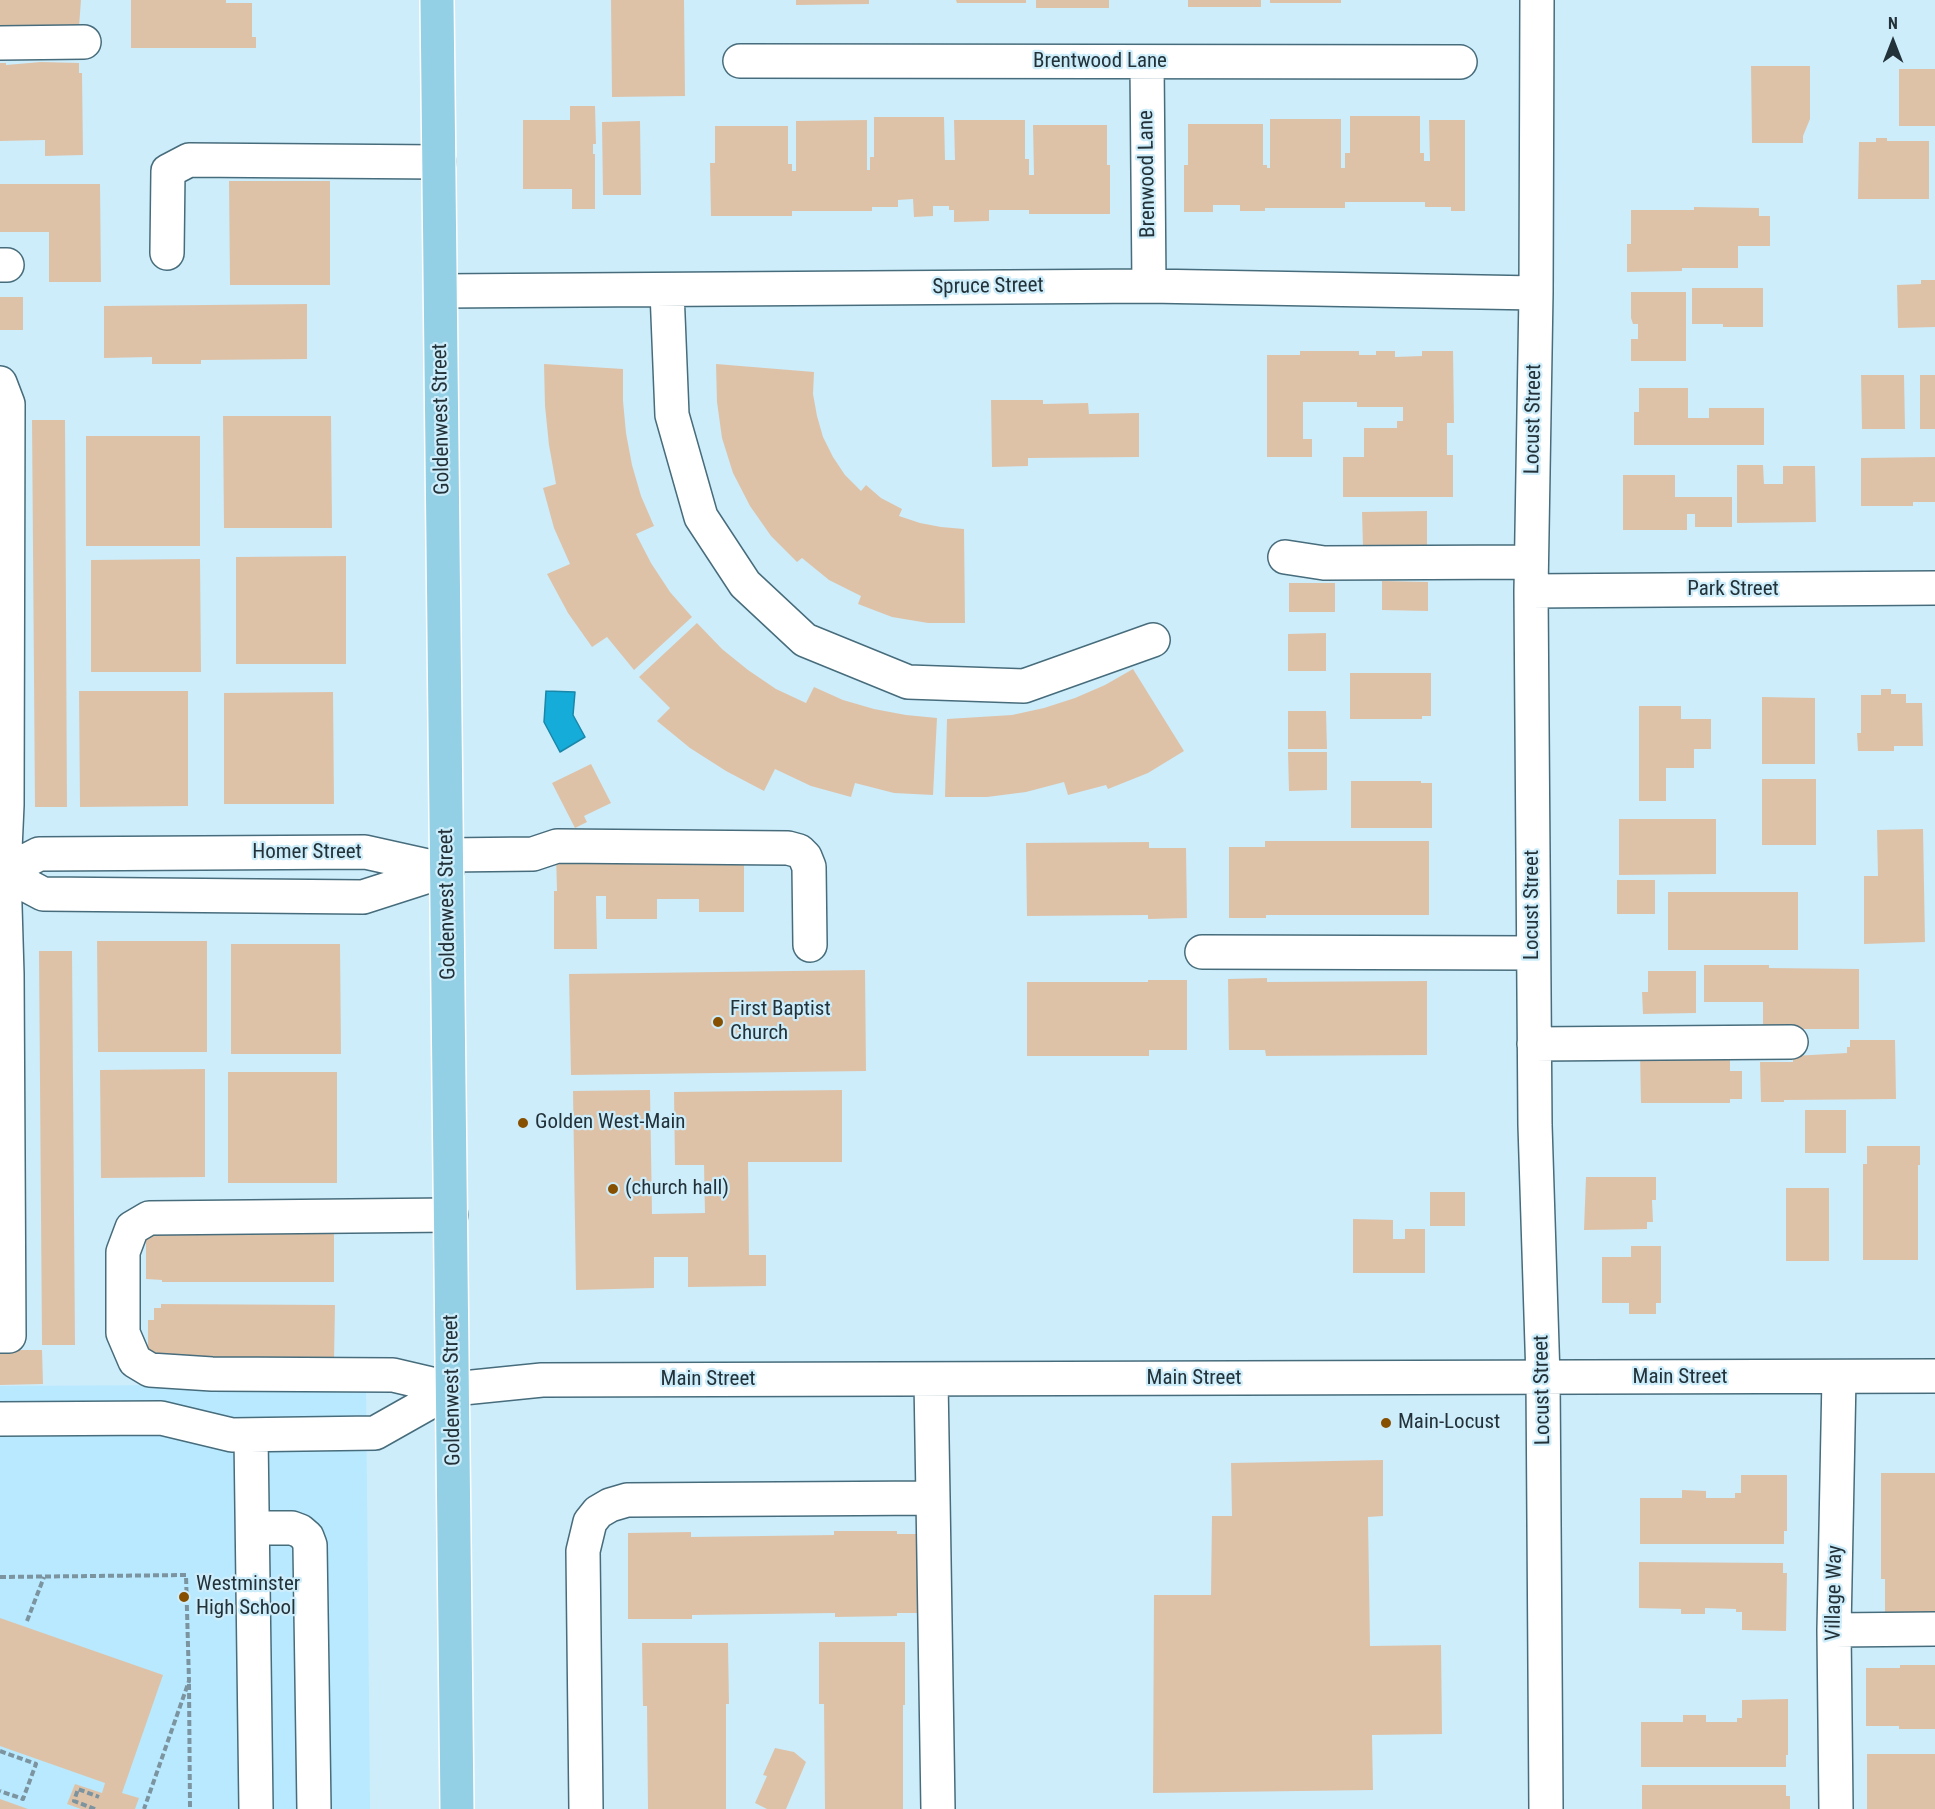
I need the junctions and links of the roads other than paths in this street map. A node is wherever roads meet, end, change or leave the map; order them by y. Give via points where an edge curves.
1 (437, 0) edge
2 (1537, 0) edge
3 (84, 42) dead end
4 (0, 43) edge
5 (740, 61) dead end
6 (1460, 62) dead end
7 (1147, 63) junction
8 (439, 162) junction
9 (167, 253) dead end
10 (1149, 286) junction
11 (441, 291) junction
12 (667, 291) junction
13 (1536, 293) junction
14 (0, 383) edge
15 (1285, 557) dead end
16 (1531, 577) junction
17 (1935, 588) edge
18 (1153, 640) dead end
19 (447, 863) junction
20 (2, 871) edge
21 (810, 945) dead end
22 (1202, 952) dead end
23 (1533, 953) junction
24 (1791, 1042) dead end
25 (1534, 1044) junction
26 (451, 1215) junction
27 (0, 1336) edge
28 (1935, 1376) edge
29 (1839, 1377) junction
30 (1544, 1378) junction
31 (931, 1380) junction
32 (453, 1389) junction
33 (0, 1419) edge
34 (251, 1435) junction
35 (933, 1498) junction
36 (253, 1528) junction
37 (1935, 1629) edge
38 (1834, 1630) junction
39 (256, 1809) edge
40 (314, 1809) edge
41 (457, 1809) edge
42 (586, 1809) edge
43 (938, 1809) edge
44 (1546, 1809) edge
45 (1836, 1809) edge

1 - 8 main road, Goldenwest Street
2 - 13 street, Locust Street
3 - 4 street
5 - 7 street, Brentwood Lane
6 - 7 street, Brentwood Lane
7 - 10 street, Brenwood Lane
8 - 9 street via 189,160 168,171
8 - 11 main road, Goldenwest Street
10 - 12 street, Spruce Street
10 - 13 street, Spruce Street
11 - 12 street, Spruce Street
11 - 19 main road, Goldenwest Street
12 - 18 street via 672,415 701,517 745,584 805,640 908,682 1024,686
13 - 16 street, Locust Street
14 - 20 street via 8,404 7,805
15 - 16 street, Park Street
16 - 17 street, Park Street
16 - 23 street, Locust Street
19 - 20 street, Homer Street via 365,852 39,854
19 - 20 street, Homer Street via 363,897 44,894
19 - 21 street via 533,854 557,846 788,848 799,851 809,867
19 - 26 main road, Goldenwest Street
20 - 27 street via 7,974 9,1336
22 - 23 street
23 - 25 street, Locust Street
24 - 25 street
25 - 30 street, Locust Street
26 - 32 main road, Goldenwest Street
26 - 32 street via 149,1218 132,1228 123,1252 123,1333 135,1361 150,1370 393,1375
28 - 29 street, Main Street
29 - 30 street, Main Street
29 - 38 street, Village Way
30 - 31 street, Main Street
30 - 44 street, Locust Street
31 - 32 street, Main Street via 542,1380
31 - 35 street
32 - 34 street via 375,1433
32 - 41 main road, Goldenwest Street
33 - 34 street via 161,1418 232,1435
34 - 36 street
35 - 42 street via 627,1500 598,1512 590,1522 583,1551
35 - 43 street
36 - 39 street
36 - 40 street via 292,1528 307,1537 310,1545
37 - 38 street
38 - 45 street, Village Way

